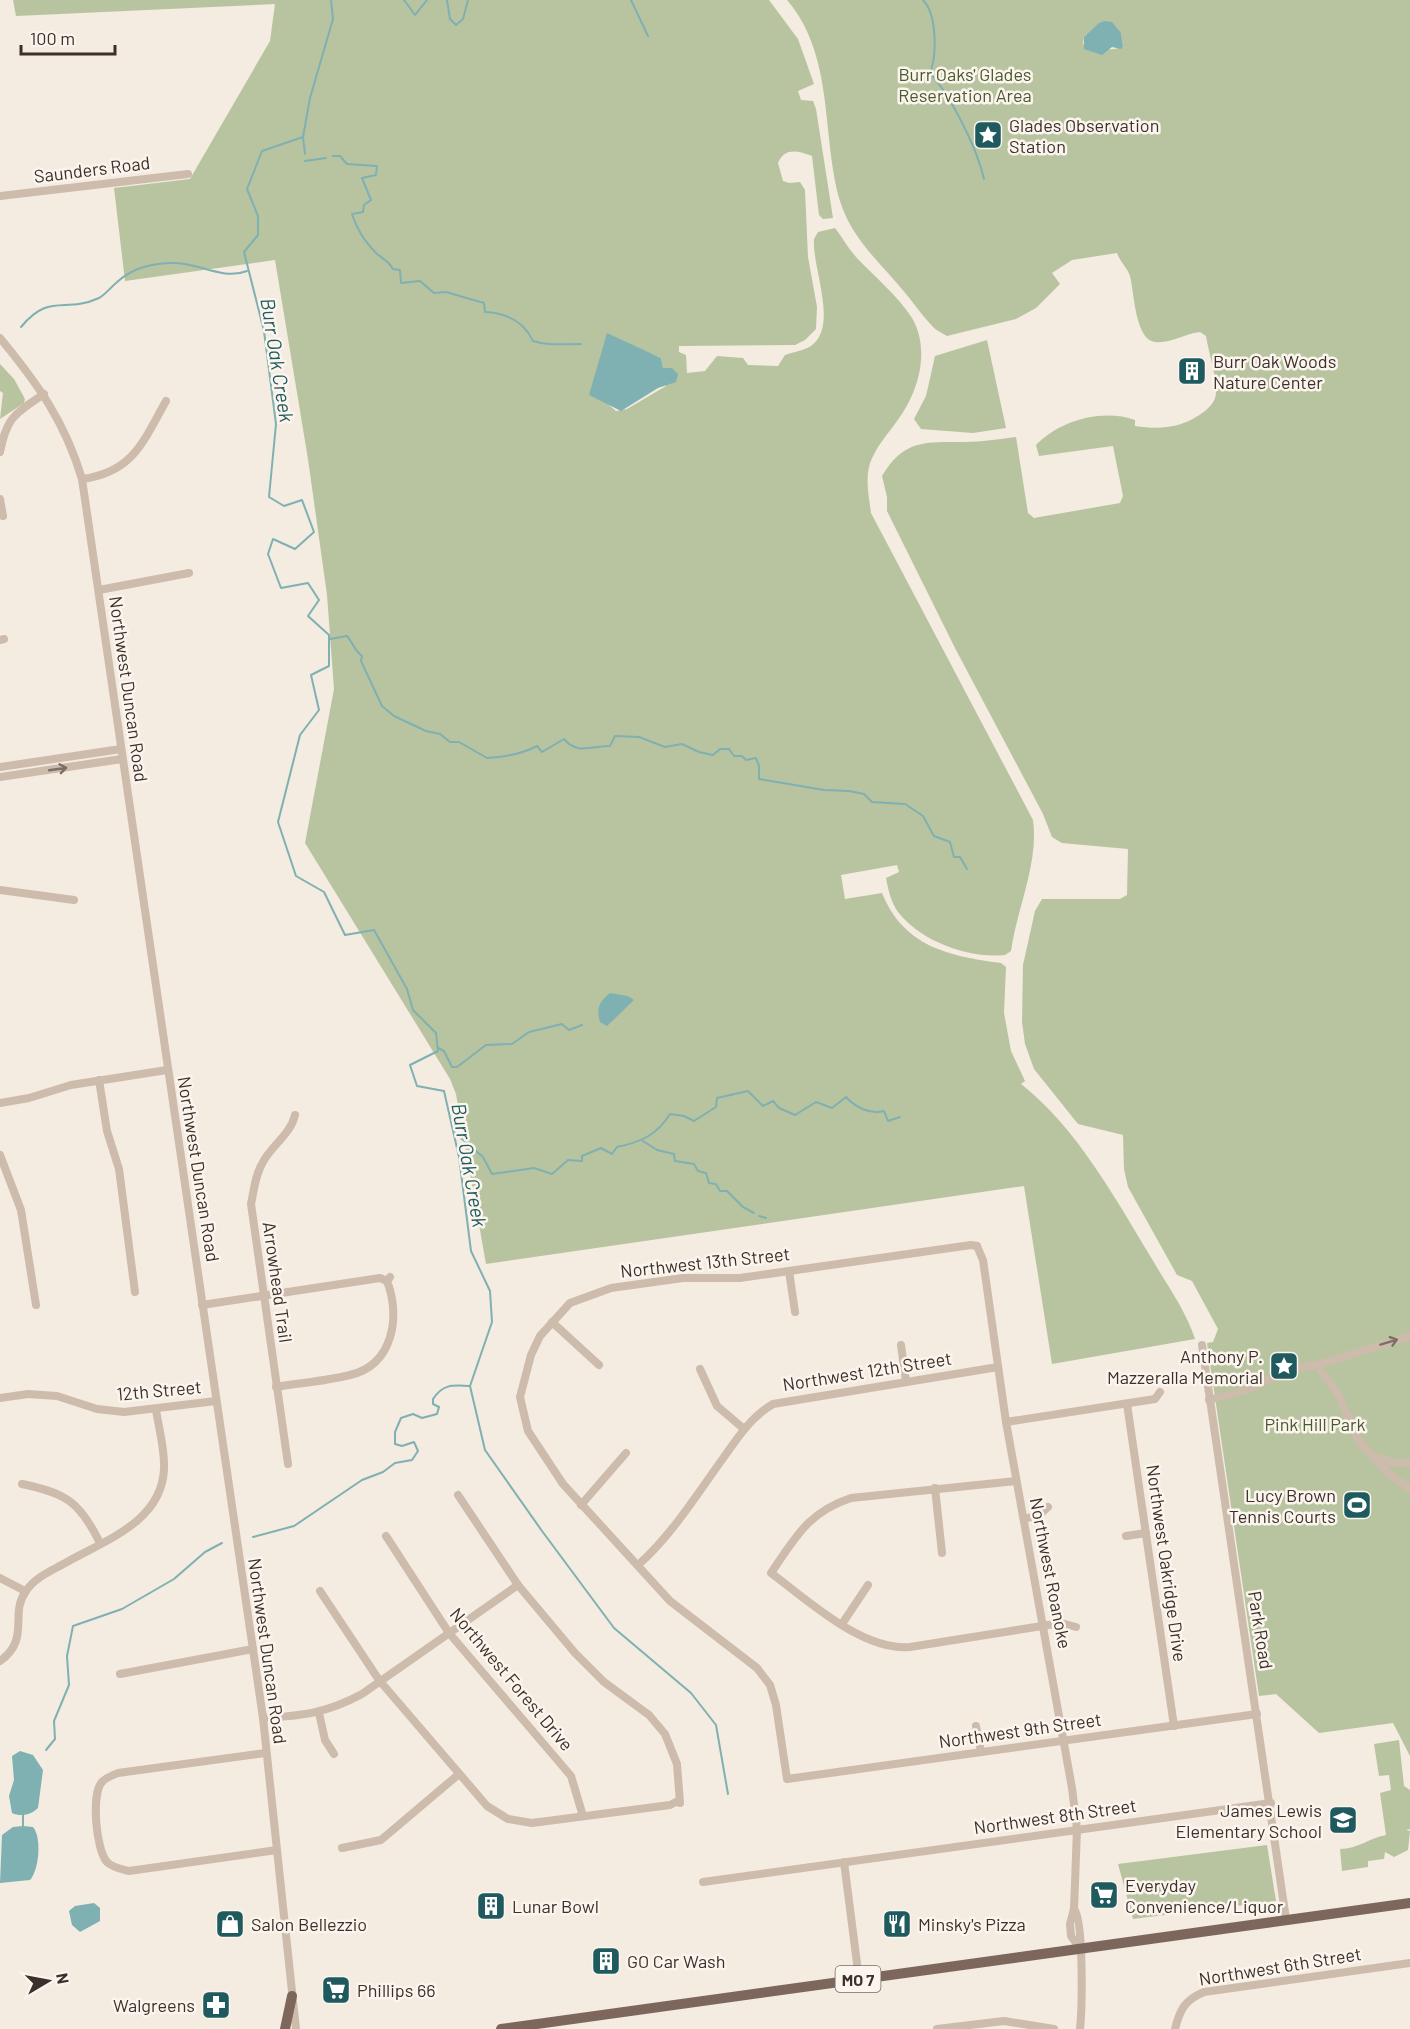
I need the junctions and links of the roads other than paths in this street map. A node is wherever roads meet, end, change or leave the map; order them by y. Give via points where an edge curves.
1 (188, 174) dead end
2 (0, 196) edge
3 (0, 338) edge
4 (44, 394) junction
5 (166, 401) dead end
6 (0, 452) edge
7 (82, 479) junction
8 (0, 499) edge
9 (3, 516) dead end
10 (189, 573) dead end
11 (99, 590) junction
12 (121, 749) junction
13 (122, 759) junction
14 (25, 763) junction
15 (0, 767) edge
16 (27, 773) junction
17 (0, 777) edge
18 (0, 890) edge
19 (0, 896) edge
20 (74, 900) dead end
21 (167, 1070) junction
22 (99, 1080) junction
23 (0, 1103) edge
24 (295, 1115) dead end
25 (0, 1155) edge
26 (980, 1243) joint
27 (789, 1271) junction
28 (135, 1292) dead end
29 (262, 1295) junction
30 (36, 1305) dead end
31 (202, 1305) junction
32 (795, 1312) dead end
33 (552, 1322) junction
34 (1410, 1336) edge
35 (901, 1345) dead end
36 (1202, 1346) dead end
37 (599, 1365) dead end
38 (1317, 1365) junction
39 (998, 1367) junction
40 (700, 1369) dead end
41 (906, 1382) junction
42 (276, 1387) junction
43 (1160, 1392) dead end
44 (0, 1398) edge
45 (1209, 1400) junction
46 (216, 1401) junction
47 (1126, 1404) junction
48 (156, 1410) junction
49 (1006, 1422) junction
50 (744, 1430) junction
51 (626, 1453) dead end
52 (1375, 1456) junction
53 (1410, 1463) edge
54 (288, 1464) dead end
55 (1016, 1480) junction
56 (21, 1484) dead end
57 (935, 1488) junction
58 (1410, 1490) edge
59 (459, 1495) dead end
60 (581, 1505) junction
61 (1048, 1507) dead end
62 (1024, 1519) junction
63 (1146, 1533) junction
64 (386, 1536) dead end
65 (1126, 1536) dead end
66 (100, 1543) junction
67 (942, 1553) dead end
68 (638, 1566) junction
69 (0, 1578) edge
70 (518, 1585) junction
71 (868, 1585) dead end
72 (320, 1590) dead end
73 (25, 1591) junction
74 (842, 1624) junction
75 (1044, 1625) junction
76 (1076, 1627) dead end
77 (449, 1633) junction
78 (253, 1649) junction
79 (0, 1661) edge
80 (120, 1674) dead end
81 (379, 1680) junction
82 (319, 1713) junction
83 (1257, 1714) junction
84 (263, 1719) junction
85 (976, 1726) dead end
86 (1174, 1726) junction
87 (1064, 1741) junction
88 (981, 1752) junction
89 (265, 1753) junction
90 (334, 1754) dead end
91 (459, 1774) junction
92 (787, 1779) joint
93 (1270, 1803) junction
94 (583, 1816) junction
95 (1077, 1829) junction
96 (342, 1848) dead end
97 (277, 1850) junction
98 (844, 1862) junction
99 (703, 1882) dead end
100 (1410, 1903) edge
101 (1286, 1919) junction
102 (1079, 1947) junction
103 (1410, 1963) edge
104 (1410, 1969) edge
105 (859, 1979) junction
106 (292, 1996) junction
107 (564, 2025) edge
108 (285, 2029) edge
109 (296, 2029) edge
110 (501, 2029) edge
111 (937, 2029) edge
112 (1054, 2029) edge
113 (1080, 2029) edge
114 (1175, 2029) edge

1 - 2 street, Saunders Road
3 - 4 street, Northwest Duncan Road
4 - 6 street via 12,417
4 - 7 street, Northwest Duncan Road via 60,419
5 - 7 street via 139,449 124,465 100,477
7 - 11 street, Northwest Duncan Road
8 - 9 street
10 - 11 street
11 - 12 street, Northwest Duncan Road
12 - 13 street, Northwest Duncan Road
12 - 14 street
16 -> 13 street
13 - 21 street, Northwest Duncan Road
14 - 15 street
14 - 16 street
16 - 17 street
18 - 19 street
18 - 20 street
21 - 22 street
21 - 31 street, Northwest Duncan Road
22 - 23 street
22 - 28 street via 118,1169
24 - 29 street, Arrowhead Trail via 292,1126 262,1163 255,1181 252,1219
25 - 30 street via 21,1210
26 - 27 street, Northwest 13th Street
26 - 39 street, Northwest Roanoke
27 - 32 street
27 - 33 street, Northwest 13th Street via 740,1278 682,1278 611,1288 570,1303
29 - 31 street
29 - 42 street, Arrowhead Trail
29 - 42 street via 388,1279 394,1315 389,1342 370,1366 351,1375
31 - 46 street, Northwest Duncan Road
33 - 37 street
33 - 60 street, Northwest 13th Street via 531,1355 520,1397 523,1416 528,1431
38 -> 34 street
35 - 41 street
36 - 45 street, Park Road
38 - 45 street via 1289,1369 1247,1390
38 - 52 street via 1338,1394 1359,1441
39 - 41 street, Northwest 12th Street
39 - 49 street, Northwest Roanoke
40 - 50 street via 717,1406
41 - 50 street, Northwest 12th Street via 786,1400 762,1410
42 - 54 street, Arrowhead Trail
43 - 47 street via 1155,1399
44 - 48 street, 12th Street via 43,1394 112,1412
45 - 83 street, Park Road
46 - 48 street, 12th Street
46 - 78 street, Northwest Duncan Road
47 - 49 street
47 - 63 street, Northwest Oakridge Drive
48 - 66 street via 164,1460 160,1494 140,1520
49 - 55 street, Northwest Roanoke
50 - 68 street, Northwest 12th Street via 664,1539
51 - 60 street
52 - 53 street via 1394,1463
52 - 58 street via 1387,1472
55 - 57 street
55 - 62 street, Northwest Roanoke
56 - 66 street via 52,1491 73,1502 82,1510
57 - 67 street
57 - 74 street via 851,1498 829,1506 804,1526 771,1573
59 - 70 street
60 - 68 street, Northwest 13th Street
61 - 62 street via 1040,1515
62 - 75 street, Northwest Roanoke
63 - 65 street
63 - 86 street, Northwest Oakridge Drive
64 - 77 street, Northwest Forest Drive
66 - 73 street via 39,1578
68 - 92 street, Northwest 13th Street via 670,1600 758,1668 770,1685
69 - 73 street
70 - 77 street
70 - 94 street via 590,1669 662,1728 677,1764 679,1802
71 - 74 street
72 - 81 street
73 - 79 street via 17,1641
74 - 75 street via 873,1642 900,1648
75 - 76 street via 1061,1623
75 - 87 street, Northwest Roanoke
77 - 81 street
77 - 94 street, Northwest Forest Drive via 571,1776
78 - 80 street
78 - 84 street, Northwest Duncan Road
81 - 82 street via 340,1706
81 - 91 street
82 - 84 street
82 - 90 street via 325,1740
83 - 86 street, Northwest 9th Street
83 - 93 street, Park Road
84 - 89 street, Northwest Duncan Road
85 - 88 street
86 - 87 street, Northwest 9th Street
87 - 88 street, Northwest 9th Street
87 - 95 street, Northwest Roanoke
88 - 92 street, Northwest 9th Street
89 - 97 street, Northwest Duncan Road
89 - 97 street via 118,1773 102,1780 95,1792 94,1805 102,1853 118,1869
91 - 94 street via 499,1815 532,1823
91 - 96 street via 381,1840
93 - 95 street, Northwest 8th Street
93 - 101 street, Park Road
95 - 98 street, Northwest 8th Street
95 - 102 street, Northwest Roanoke via 1070,1924 1071,1935
97 - 106 street, Northwest Duncan Road
98 - 99 street, Northwest 8th Street
98 - 105 street
100 - 101 main road, MO 7
101 - 102 main road, MO 7
102 - 105 main road, MO 7
102 - 113 street, Northwest Roanoke via 1083,1998
103 - 104 street
103 - 114 street, Northwest 6th Street via 1204,1992 1181,2007
105 - 107 main road, MO 7
106 - 108 main road
106 - 109 street, Northwest Duncan Road
107 - 110 main road, MO 7
111 - 112 street via 1004,2021

